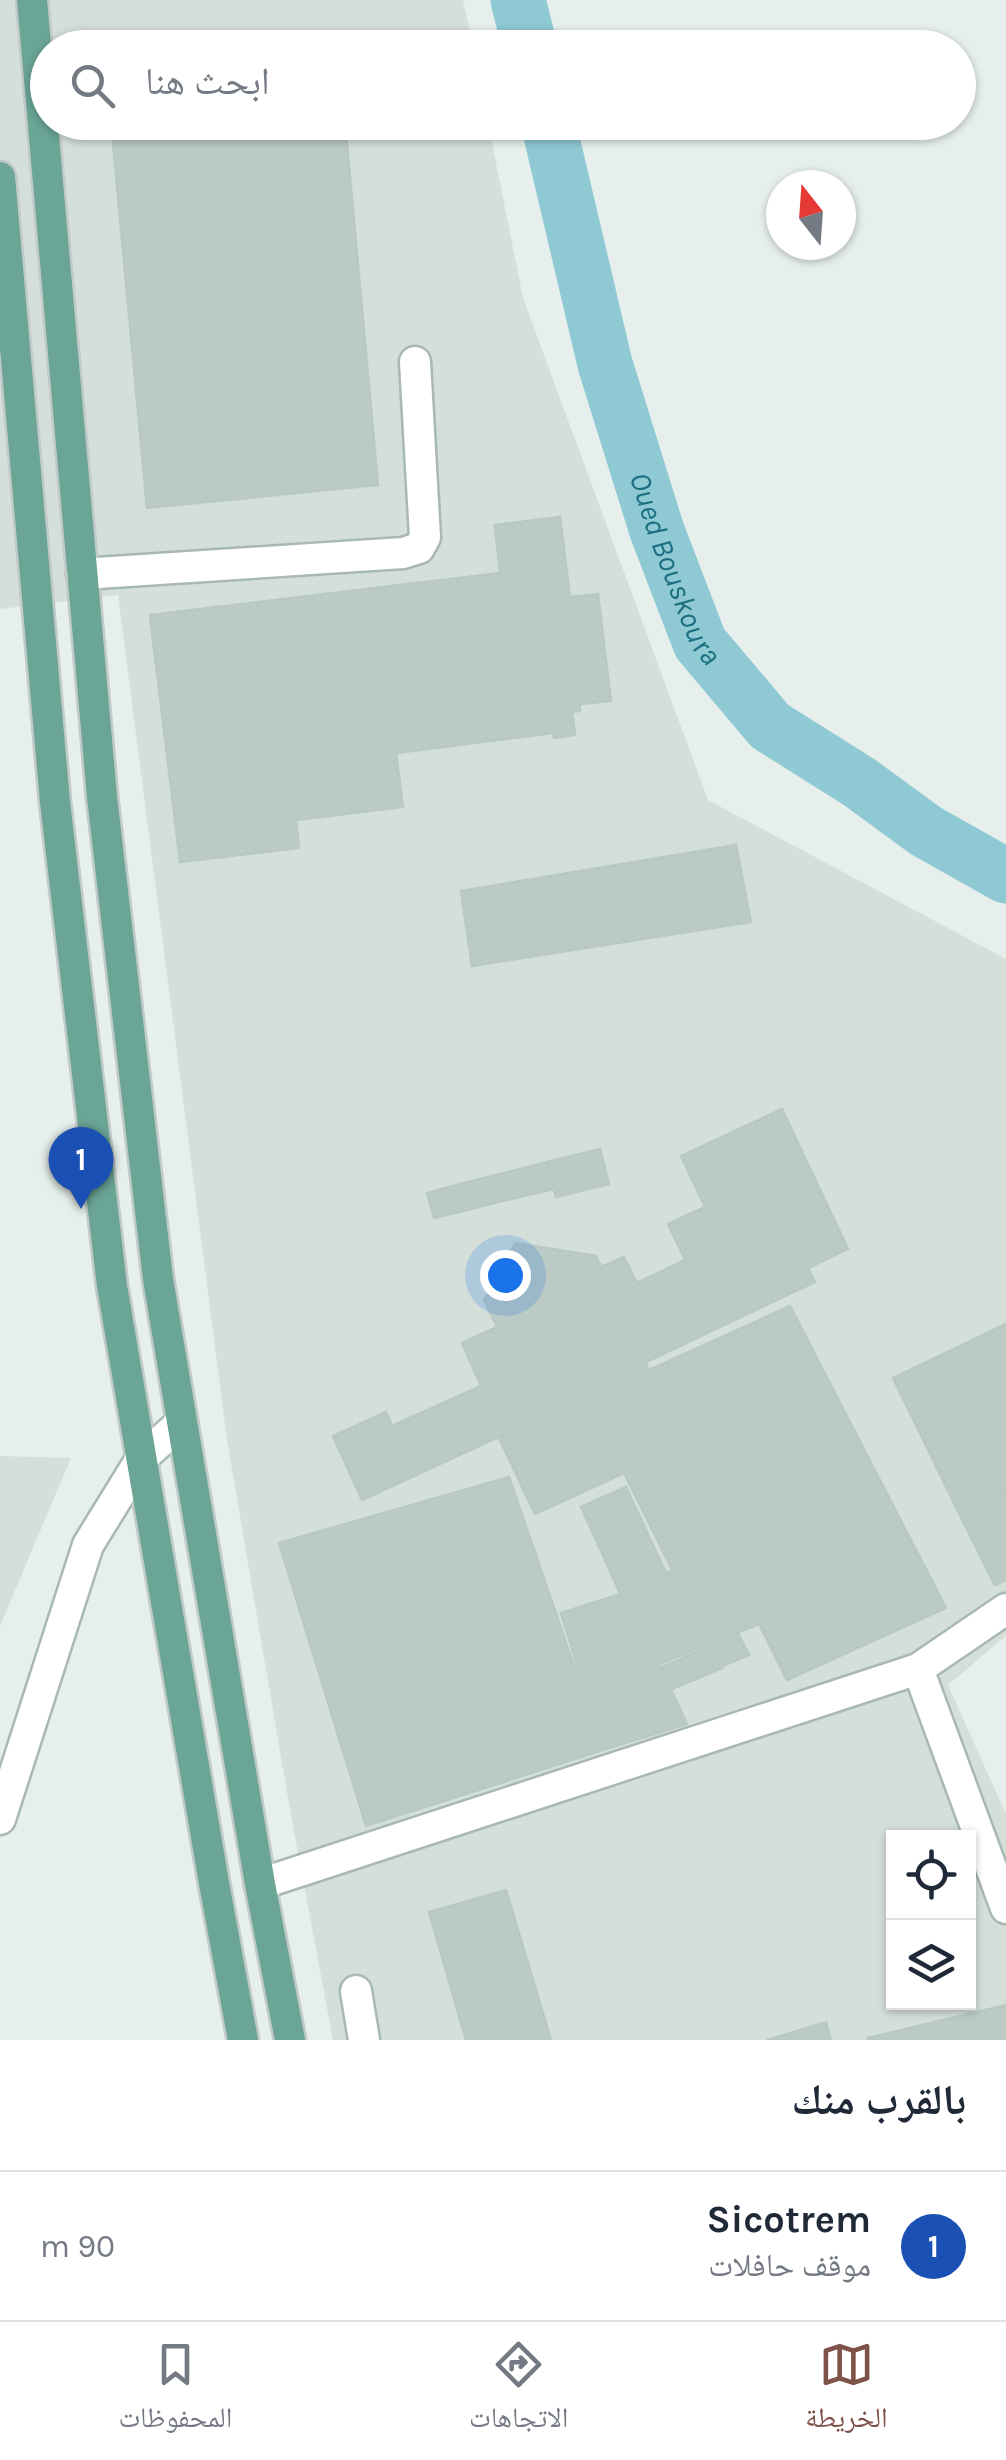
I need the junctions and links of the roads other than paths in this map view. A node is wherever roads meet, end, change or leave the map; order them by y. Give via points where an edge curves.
1 (32, 0) edge
2 (35, 30) edge
3 (44, 140) edge
4 (0, 177) edge
5 (2, 230) edge
6 (415, 362) dead end
7 (82, 574) junction
8 (182, 1422) junction
9 (141, 1459) junction
10 (1006, 1609) edge
11 (918, 1668) junction
12 (0, 1818) edge
13 (260, 1884) junction
14 (1006, 1908) edge
15 (356, 1990) dead end
16 (244, 2040) edge
17 (290, 2040) edge
18 (364, 2040) edge

1 - 2 main road
3 - 7 main road
4 - 5 main road
5 - 9 main road via 55,802 112,1286
6 - 7 street via 425,538 418,548
7 - 8 main road via 158,1279
8 - 9 street
8 - 13 main road
9 - 12 street via 88,1545
9 - 16 main road
10 - 11 street
11 - 13 street
11 - 14 street
13 - 17 main road
15 - 18 street

